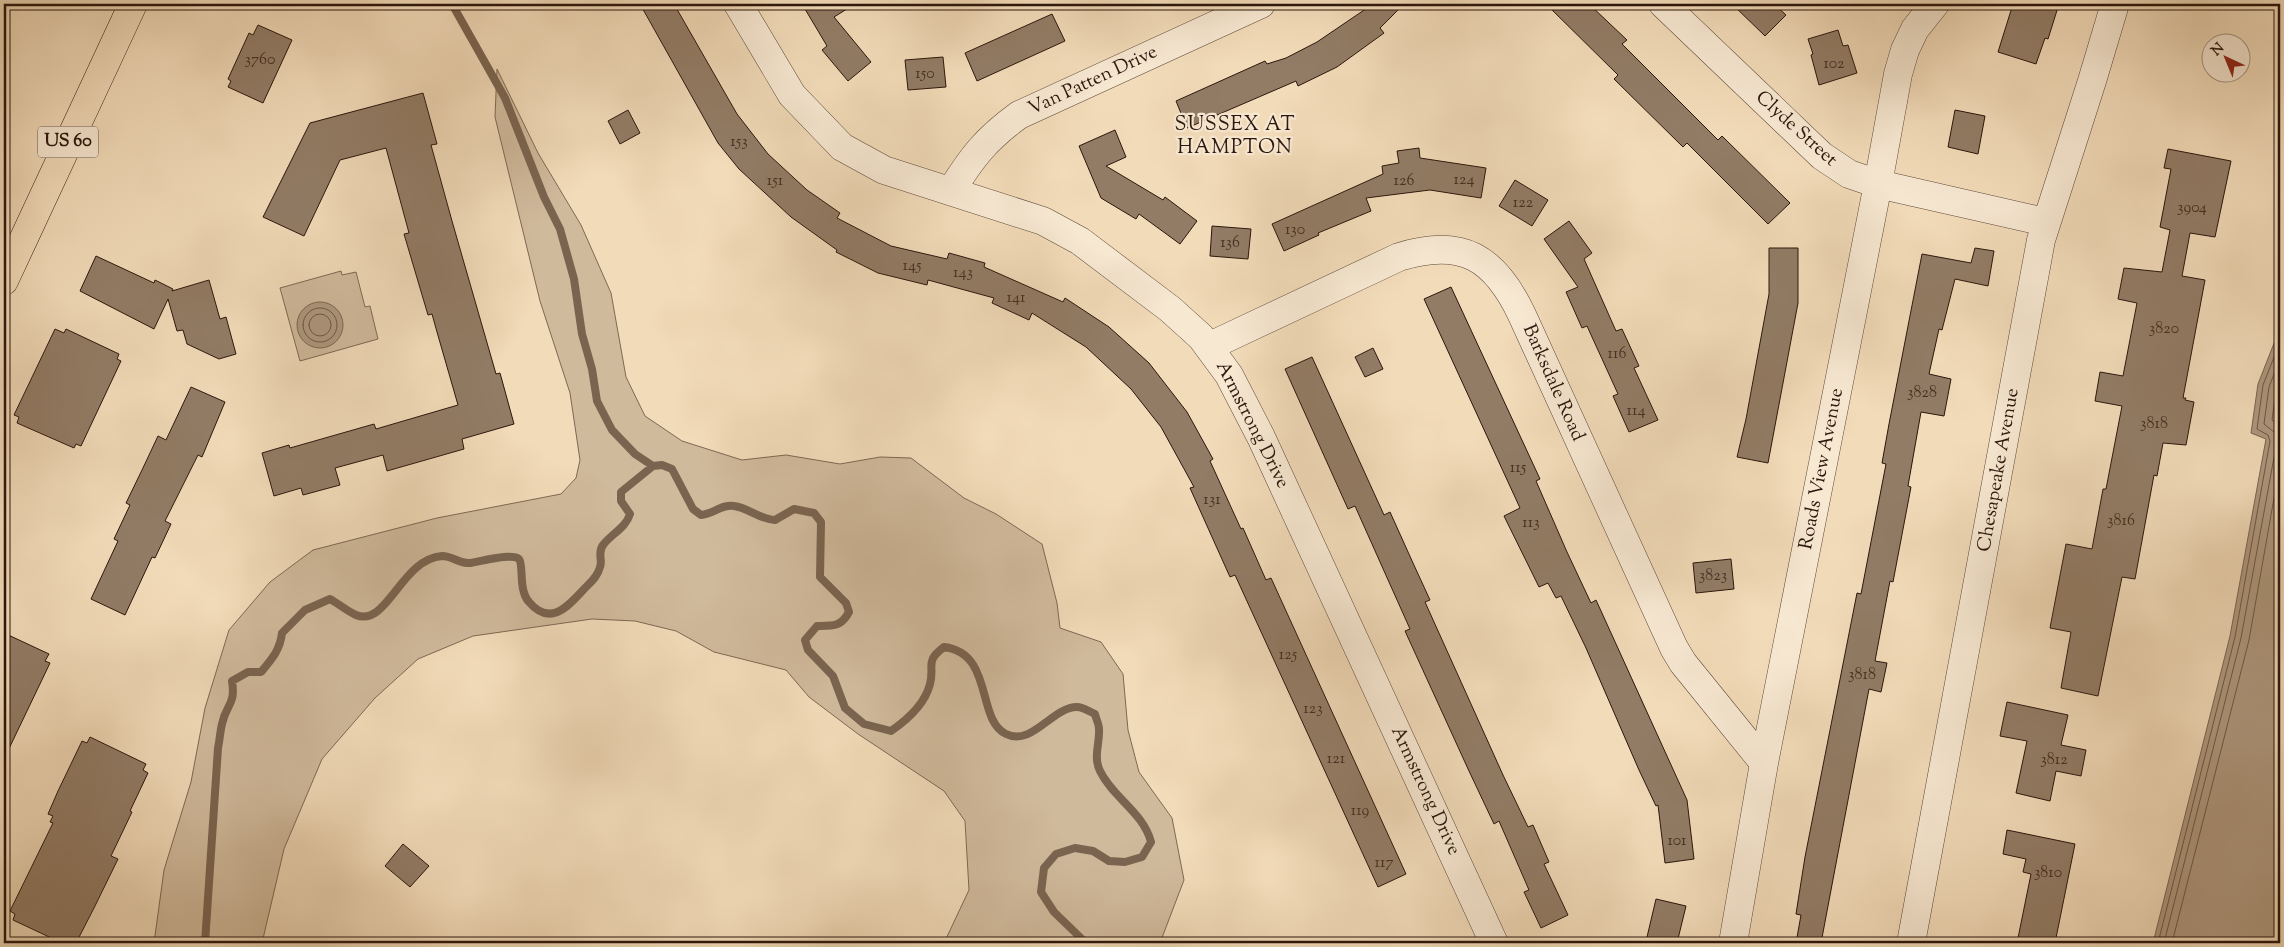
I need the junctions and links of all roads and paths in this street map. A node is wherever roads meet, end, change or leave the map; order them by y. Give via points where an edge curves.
1 (133, 4) edge
2 (738, 4) edge
3 (1259, 4) edge
4 (1663, 4) edge
5 (1935, 4) edge
6 (2115, 4) edge
7 (1878, 184) junction
8 (951, 191) junction
9 (2046, 222) junction
10 (4, 281) edge
11 (1210, 346) junction
12 (1764, 763) junction
13 (1494, 943) edge
14 (1733, 943) edge
15 (1911, 943) edge

1 - 10 main road, US 60
2 - 8 street, Armstrong Drive via 792,95 842,147 884,170
3 - 8 street, Van Patten Drive via 1019,116 985,143
4 - 7 street, Clyde Street via 1828,161 1849,174
5 - 7 street, Roads View Avenue via 1915,29 1905,50
6 - 9 street, Chesapeake Avenue
7 - 9 street, Clyde Street
7 - 12 street, Roads View Avenue
8 - 11 street, Armstrong Drive via 1043,221 1080,241 1170,309
9 - 15 street, Chesapeake Avenue
11 - 12 street, Barksdale Road via 1420,250 1463,252 1494,270 1522,315 1674,648
11 - 13 street, Armstrong Drive via 1258,429
12 - 14 street, Roads View Avenue

